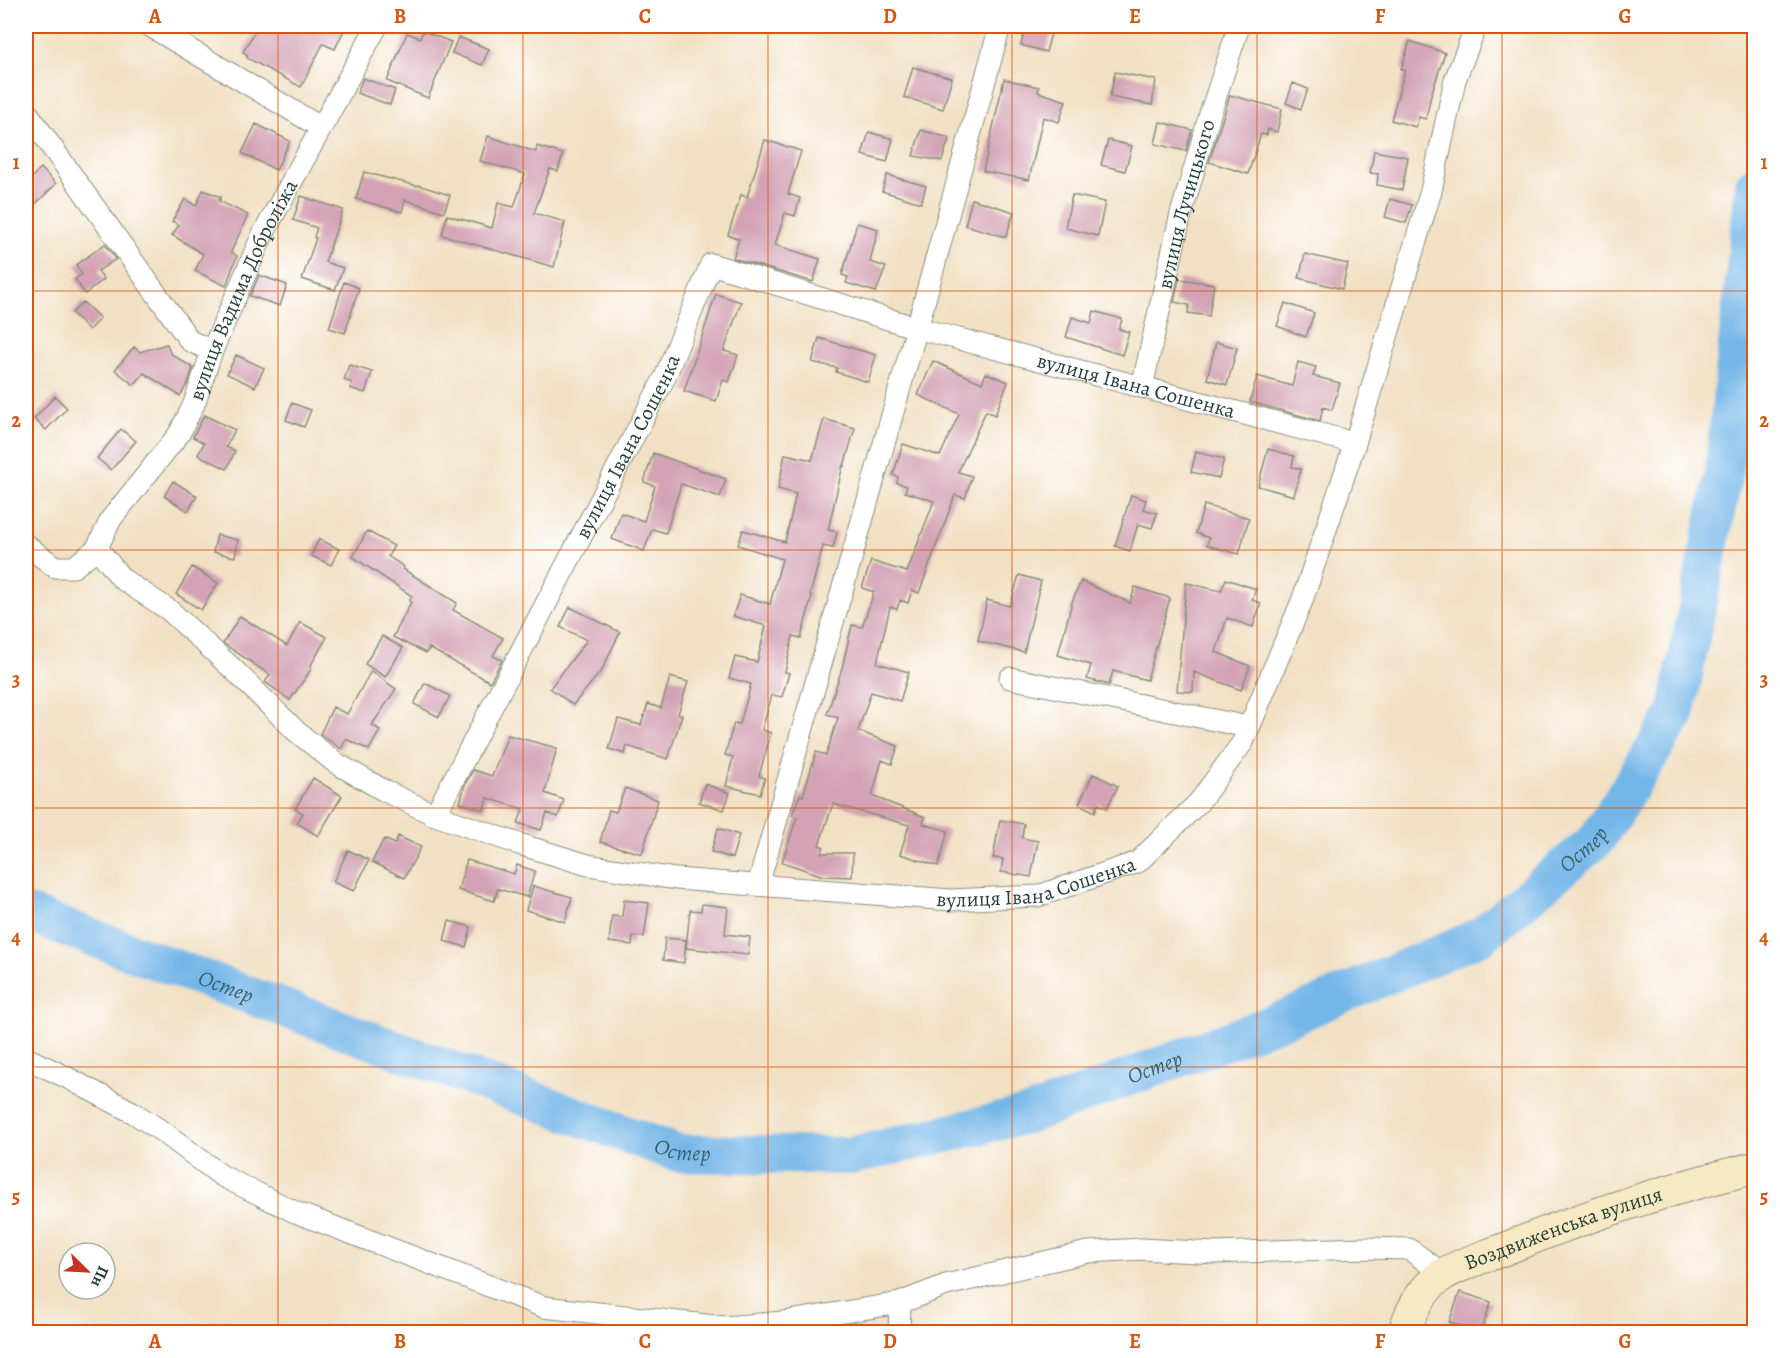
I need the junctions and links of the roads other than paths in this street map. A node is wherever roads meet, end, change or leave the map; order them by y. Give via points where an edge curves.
1 (150, 26) edge
2 (377, 26) edge
3 (1000, 26) edge
4 (1239, 26) edge
5 (1476, 26) edge
6 (26, 111) edge
7 (321, 127) junction
8 (917, 328) junction
9 (212, 351) junction
10 (1142, 387) junction
11 (1355, 444) junction
12 (26, 545) edge
13 (97, 548) junction
14 (1010, 678) dead end
15 (1248, 727) junction
16 (435, 814) junction
17 (758, 885) junction
18 (26, 1058) edge
19 (1755, 1168) edge
20 (1443, 1274) junction
21 (900, 1303) junction
22 (899, 1332) edge
23 (1404, 1332) edge

1 - 7 street
2 - 7 street, вулиця Вадима Доброліжа
3 - 8 street
4 - 10 street, вулиця Лучицького via 1180,218
5 - 11 street, вулиця Івана Сошенка via 1455,80 1431,190
6 - 9 street via 190,341
7 - 9 street, вулиця Вадима Доброліжа via 262,236
8 - 10 street, вулиця Івана Сошенка
8 - 16 street, вулиця Івана Сошенка via 711,264 665,377
8 - 17 street
9 - 13 street, вулиця Вадима Доброліжа via 194,404 178,434 111,519
10 - 11 street, вулиця Івана Сошенка
11 - 15 street, вулиця Івана Сошенка via 1302,601
12 - 13 street via 55,567 74,567
13 - 16 street, вулиця Івана Сошенка via 122,579 169,610 336,764
14 - 15 street
15 - 17 street, вулиця Івана Сошенка via 1243,742 1199,802 1137,862 1038,896 951,900
16 - 17 street, вулиця Івана Сошенка via 588,865 676,879
18 - 21 street via 134,1113 222,1176 295,1212 544,1307 724,1327 783,1322
19 - 20 street, Воздвиженська вулиця via 1688,1184 1573,1222
20 - 21 street via 1409,1249 1214,1253 1142,1249 1077,1255 946,1285
20 - 23 street, Воздвиженська вулиця via 1422,1294
21 - 22 street

